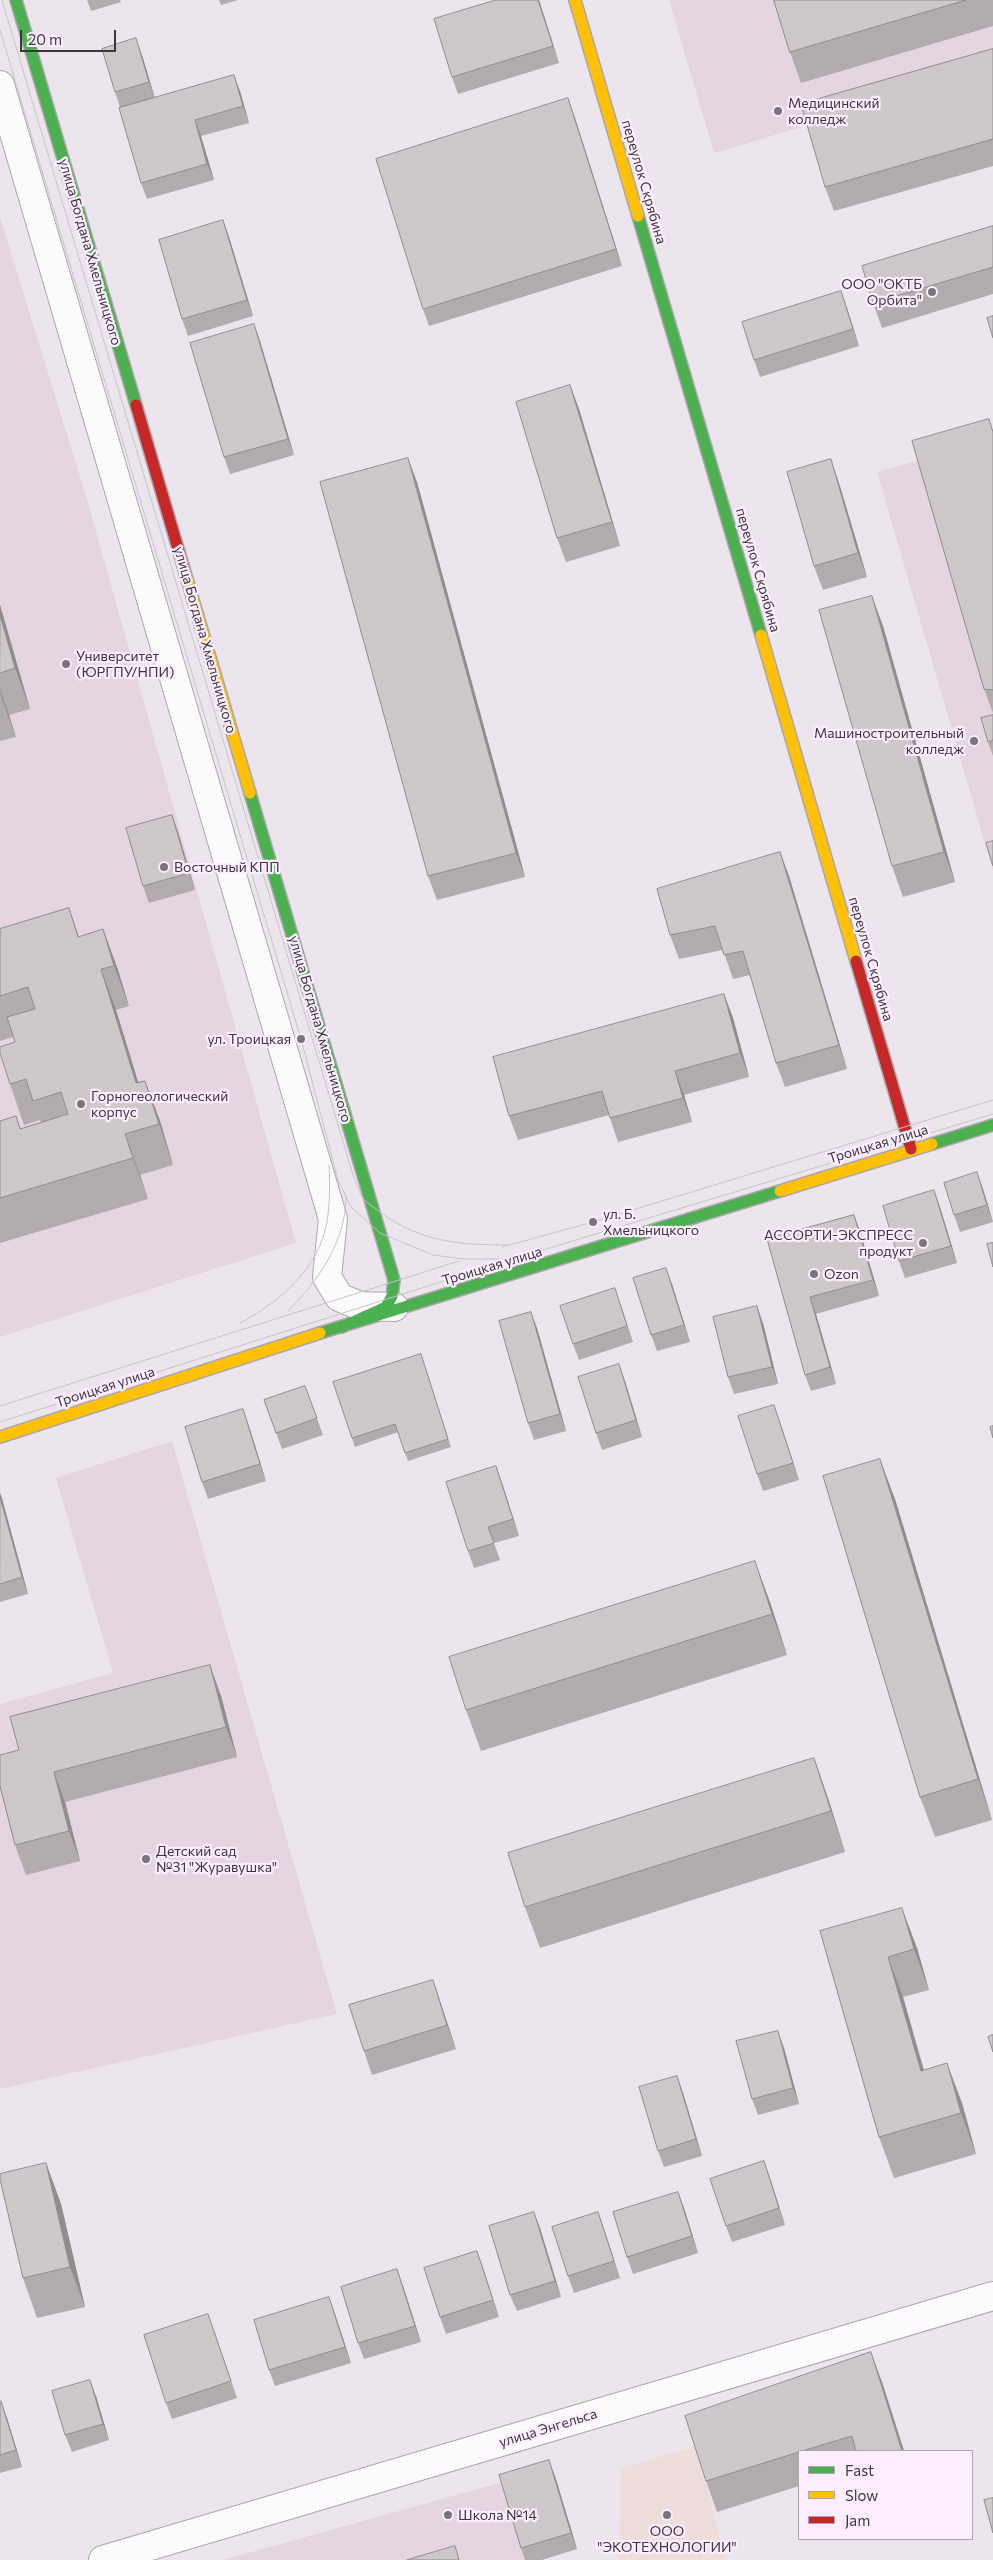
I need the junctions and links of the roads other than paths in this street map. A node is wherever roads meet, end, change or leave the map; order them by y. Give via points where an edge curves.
1 (16, 0) edge
2 (575, 0) edge
3 (0, 85) edge
4 (993, 1125) edge
5 (911, 1149) junction
6 (396, 1307) junction
7 (342, 1327) junction
8 (0, 1437) edge
9 (993, 2296) edge
10 (104, 2560) edge

1 - 6 street, улица Богдана Хмельницкого via 394,1280 392,1296
2 - 5 street, переулок Скрябина
3 - 6 street via 333,1219 327,1278 339,1297 360,1306
4 - 5 street, Троицкая улица
5 - 6 street, Троицкая улица
6 - 7 street
6 - 7 street, Троицкая улица
7 - 8 street, Троицкая улица
9 - 10 street, улица Энгельса

